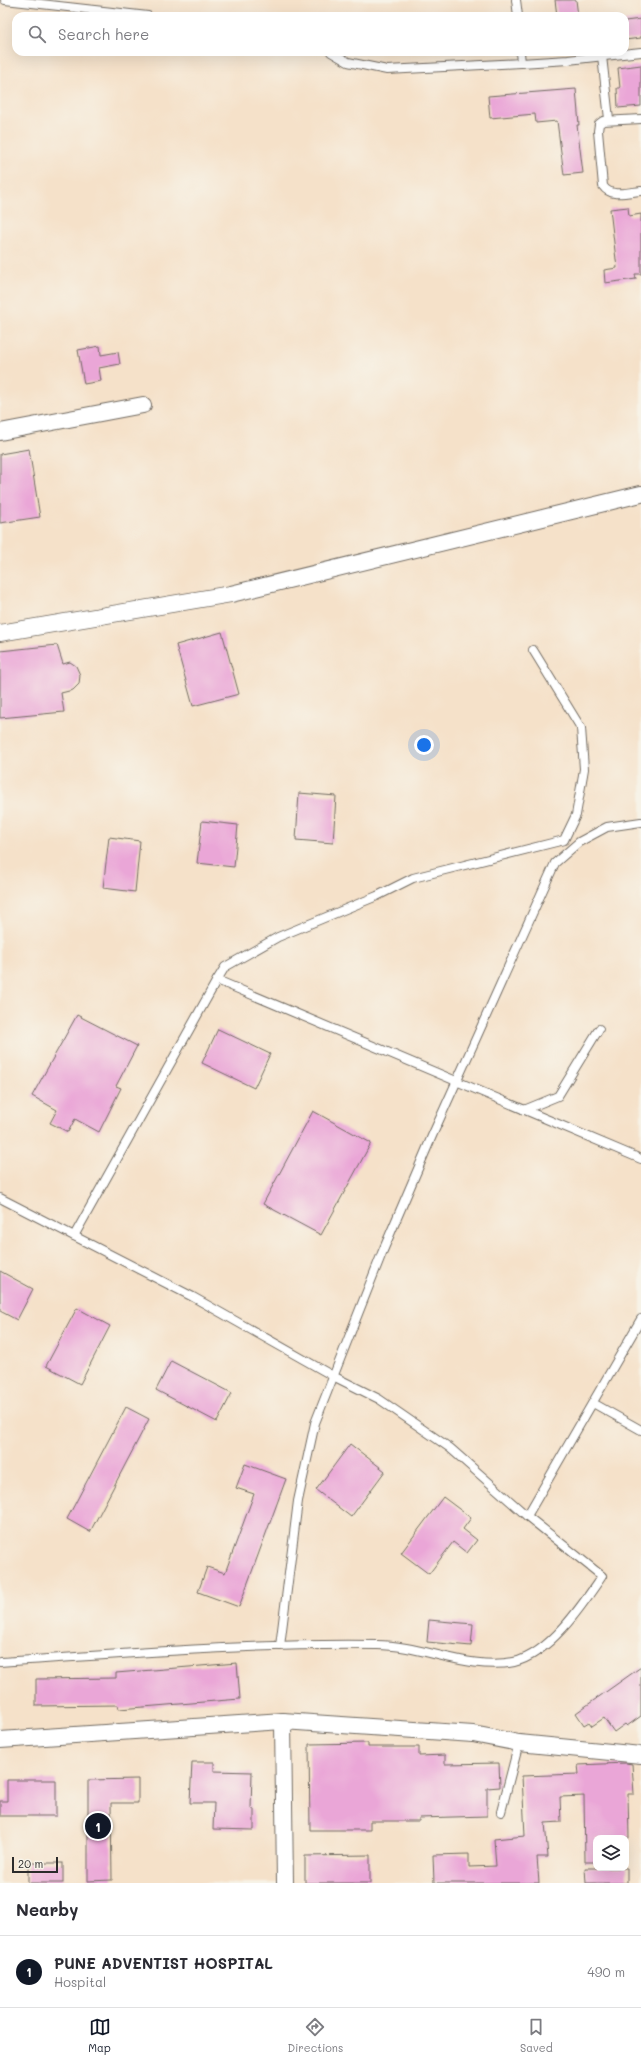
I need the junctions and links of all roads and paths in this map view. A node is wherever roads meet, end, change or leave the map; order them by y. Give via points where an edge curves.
1 (5, 0) edge
2 (516, 0) edge
3 (112, 12) edge
4 (518, 12) edge
5 (641, 52) edge
6 (629, 53) edge
7 (338, 56) edge
8 (520, 56) edge
9 (602, 56) joint
10 (521, 63) junction
11 (609, 119) junction
12 (641, 119) edge
13 (641, 191) edge
14 (142, 405) dead end
15 (0, 432) edge
16 (641, 494) edge
17 (0, 632) edge
18 (533, 650) dead end
19 (641, 822) edge
20 (217, 980) junction
21 (598, 1029) dead end
22 (456, 1082) junction
23 (524, 1110) junction
24 (641, 1159) edge
25 (0, 1198) edge
26 (74, 1236) junction
27 (641, 1319) edge
28 (333, 1376) junction
29 (593, 1403) junction
30 (641, 1430) edge
31 (528, 1516) junction
32 (280, 1646) junction
33 (0, 1662) edge
34 (283, 1721) junction
35 (0, 1740) edge
36 (519, 1743) junction
37 (641, 1755) edge
38 (500, 1812) dead end
39 (285, 1883) edge

1 - 3 lane
2 - 4 lane
5 - 6 lane
7 - 10 lane via 348,62 387,70
8 - 10 lane
9 - 10 lane
9 - 11 lane
11 - 12 lane
11 - 13 lane via 599,124 598,131 603,186 607,192 613,194
14 - 15 street
16 - 17 street via 232,594
18 - 20 lane via 581,728 584,769 576,815 564,840 413,878 377,896 278,937 225,967
19 - 22 lane via 607,827 579,842 555,863
20 - 22 lane
20 - 26 lane
21 - 23 lane via 558,1096
22 - 23 lane
22 - 28 lane via 382,1253
23 - 24 lane
25 - 26 lane
26 - 28 lane via 193,1298
27 - 29 lane
28 - 31 lane via 378,1400 450,1448
28 - 32 lane via 315,1423 306,1458 298,1501
29 - 30 lane
29 - 31 lane
31 - 32 lane via 602,1576 573,1618 540,1649 515,1661 488,1664 380,1645
32 - 33 lane
34 - 35 street
34 - 36 street via 473,1734
34 - 39 street
36 - 37 street
36 - 38 lane

